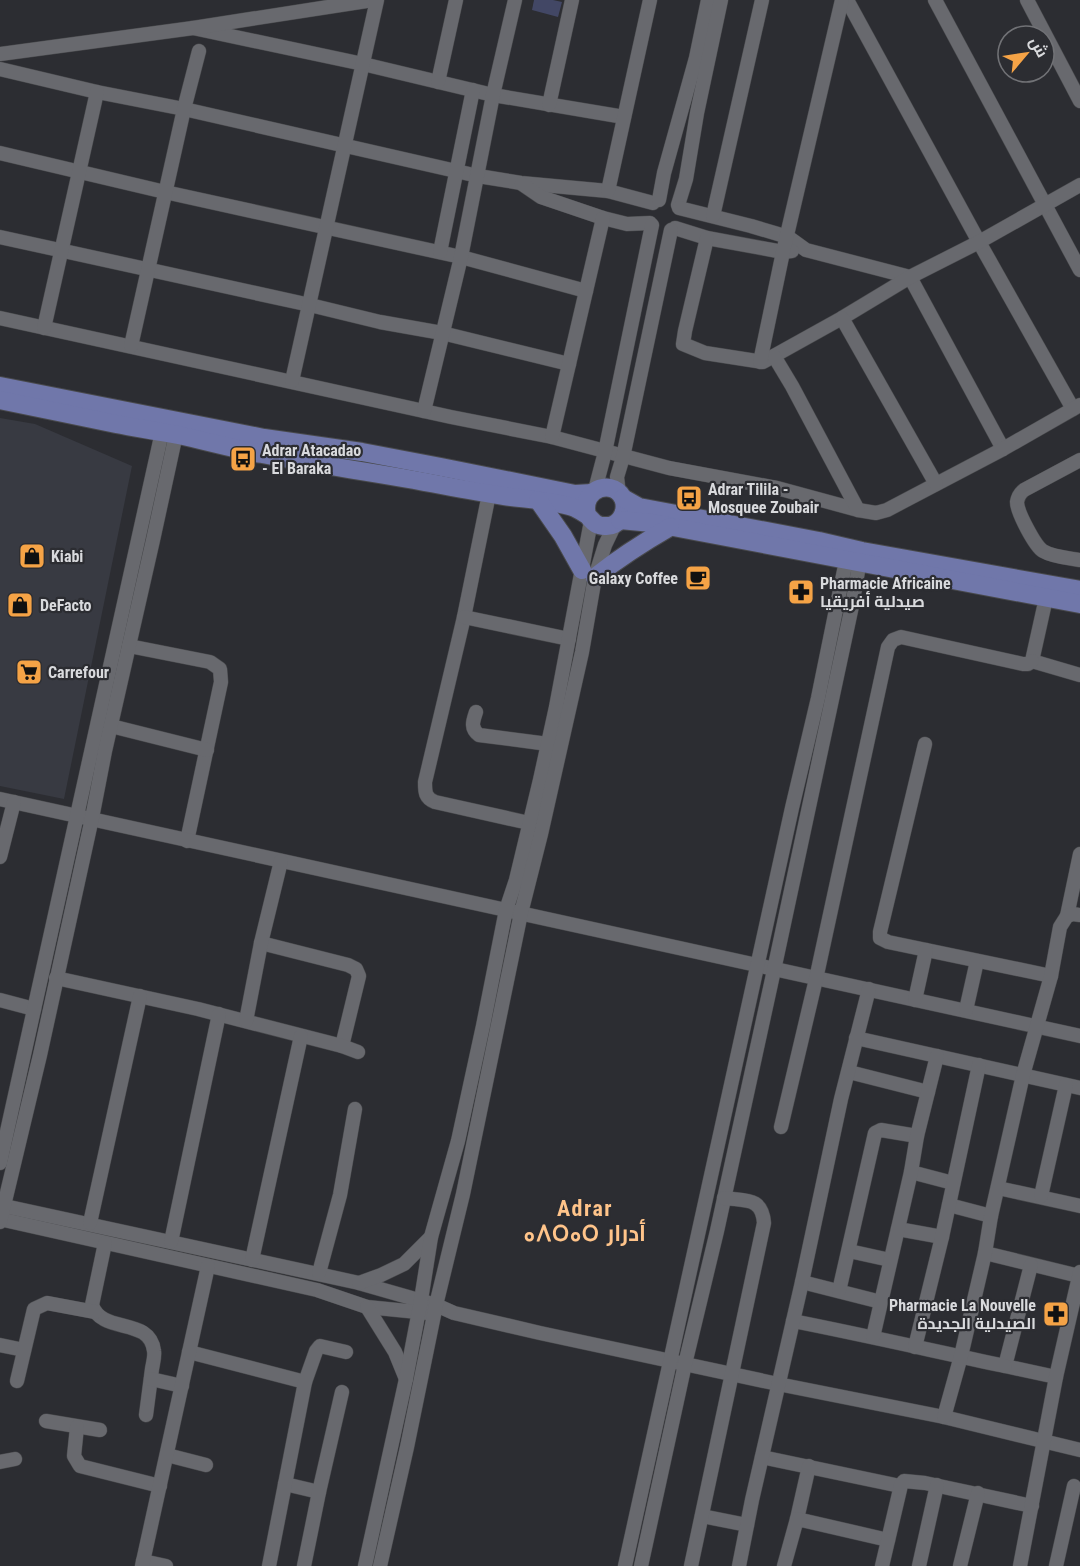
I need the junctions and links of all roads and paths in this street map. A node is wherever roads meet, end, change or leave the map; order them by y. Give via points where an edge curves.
1 (375, 0) edge
2 (456, 0) edge
3 (515, 0) edge
4 (572, 0) edge
5 (650, 0) edge
6 (708, 0) edge
7 (721, 0) edge
8 (762, 0) edge
9 (844, 0) edge
10 (934, 0) edge
11 (1027, 0) edge
12 (193, 28) junction
13 (199, 51) dead end
14 (0, 54) edge
15 (363, 64) junction
16 (0, 69) edge
17 (438, 82) junction
18 (473, 90) junction
19 (97, 92) junction
20 (493, 95) junction
21 (1080, 101) edge
22 (549, 105) junction
23 (184, 109) junction
24 (624, 117) junction
25 (344, 145) junction
26 (0, 153) edge
27 (80, 171) junction
28 (456, 171) junction
29 (478, 176) junction
30 (521, 183) junction
31 (1080, 186) edge
32 (608, 191) junction
33 (165, 192) junction
34 (656, 201) junction
35 (1044, 205) junction
36 (679, 207) junction
37 (713, 216) junction
38 (603, 218) junction
39 (651, 224) junction
40 (326, 227) junction
41 (673, 229) junction
42 (0, 237) edge
43 (788, 237) junction
44 (707, 238) junction
45 (979, 242) junction
46 (806, 250) junction
47 (61, 251) junction
48 (440, 252) junction
49 (783, 252) junction
50 (461, 257) junction
51 (148, 270) junction
52 (1080, 270) edge
53 (910, 277) junction
54 (586, 291) junction
55 (310, 305) junction
56 (0, 318) edge
57 (842, 318) junction
58 (44, 328) junction
59 (442, 333) junction
60 (131, 346) junction
61 (774, 356) junction
62 (760, 362) junction
63 (569, 364) junction
64 (292, 381) junction
65 (0, 386) edge
66 (0, 400) edge
67 (1076, 407) edge
68 (424, 411) junction
69 (171, 426) junction
70 (552, 437) junction
71 (1003, 449) junction
72 (605, 452) junction
73 (623, 457) junction
74 (1080, 460) edge
75 (936, 484) junction
76 (594, 491) junction
77 (489, 494) junction
78 (621, 496) junction
79 (538, 500) junction
80 (858, 510) junction
81 (589, 518) junction
82 (617, 522) junction
83 (670, 527) junction
84 (854, 556) junction
85 (1078, 559) edge
86 (589, 573) junction
87 (1080, 590) edge
88 (1048, 591) junction
89 (1080, 604) edge
90 (464, 617) junction
91 (569, 639) junction
92 (129, 646) junction
93 (1032, 662) junction
94 (1080, 675) edge
95 (476, 712) dead end
96 (111, 726) junction
97 (548, 744) junction
98 (925, 744) dead end
99 (207, 750) junction
100 (7, 800) edge
101 (76, 815) junction
102 (92, 818) junction
103 (529, 823) junction
104 (187, 840) junction
105 (1, 847) edge
106 (1080, 854) edge
107 (281, 861) junction
108 (507, 910) junction
109 (521, 913) junction
110 (1074, 915) edge
111 (261, 943) junction
112 (926, 950) junction
113 (977, 961) junction
114 (758, 966) junction
115 (774, 970) junction
116 (1051, 976) junction
117 (56, 978) junction
118 (816, 979) junction
119 (869, 989) junction
120 (141, 996) junction
121 (0, 1000) edge
122 (915, 1000) junction
123 (34, 1009) junction
124 (966, 1010) junction
125 (219, 1014) junction
126 (246, 1021) junction
127 (1037, 1026) junction
128 (1080, 1035) edge
129 (301, 1036) junction
130 (856, 1038) junction
131 (342, 1046) junction
132 (358, 1052) dead end
133 (937, 1056) junction
134 (979, 1065) junction
135 (849, 1072) junction
136 (1023, 1075) junction
137 (1073, 1087) edge
138 (928, 1092) junction
139 (356, 1109) dead end
140 (781, 1127) dead end
141 (917, 1136) junction
142 (0, 1163) edge
143 (911, 1172) junction
144 (953, 1183) junction
145 (998, 1188) junction
146 (1041, 1197) junction
147 (724, 1198) junction
148 (949, 1205) junction
149 (1080, 1206) edge
150 (1, 1214) edge
151 (991, 1216) junction
152 (90, 1223) junction
153 (898, 1229) junction
154 (431, 1237) junction
155 (942, 1238) junction
156 (171, 1242) junction
157 (105, 1243) junction
158 (849, 1251) junction
159 (984, 1253) junction
160 (252, 1260) junction
161 (890, 1260) junction
162 (1031, 1265) junction
163 (208, 1266) junction
164 (319, 1273) junction
165 (1080, 1274) edge
166 (802, 1282) junction
167 (359, 1283) junction
168 (839, 1291) junction
169 (881, 1302) junction
170 (420, 1306) junction
171 (367, 1307) junction
172 (435, 1309) junction
173 (95, 1312) junction
174 (794, 1322) junction
175 (873, 1337) junction
176 (0, 1345) edge
177 (915, 1347) junction
178 (24, 1350) junction
179 (346, 1352) dead end
180 (189, 1353) junction
181 (961, 1356) junction
182 (669, 1360) junction
183 (685, 1364) junction
184 (1005, 1366) junction
185 (732, 1374) junction
186 (1056, 1377) junction
187 (151, 1379) junction
188 (406, 1379) junction
189 (17, 1381) dead end
190 (305, 1382) junction
191 (778, 1384) junction
192 (182, 1386) junction
193 (342, 1392) dead end
194 (146, 1415) dead end
195 (944, 1417) junction
196 (46, 1421) dead end
197 (77, 1427) junction
198 (100, 1430) dead end
199 (1045, 1442) junction
200 (1080, 1450) edge
201 (167, 1455) junction
202 (762, 1456) junction
203 (15, 1459) dead end
204 (0, 1462) edge
205 (206, 1466) dead end
206 (809, 1466) junction
207 (285, 1484) junction
208 (938, 1485) junction
209 (160, 1486) junction
210 (900, 1486) junction
211 (1074, 1486) dead end
212 (319, 1492) junction
213 (978, 1493) junction
214 (1032, 1506) junction
215 (702, 1516) junction
216 (797, 1519) junction
217 (747, 1525) junction
218 (888, 1540) junction
219 (143, 1563) edge
220 (166, 1566) edge
221 (268, 1566) edge
222 (304, 1566) edge
223 (365, 1566) edge
224 (380, 1566) edge
225 (625, 1566) edge
226 (641, 1566) edge
227 (691, 1566) edge
228 (739, 1566) edge
229 (784, 1566) edge
230 (882, 1566) edge
231 (919, 1566) edge
232 (960, 1566) edge
233 (1020, 1566) edge
234 (1056, 1566) edge

1 - 12 street
1 - 15 street
2 - 17 street
3 - 20 street
4 - 22 street
5 - 24 street
6 - 34 street
7 - 36 street
8 - 37 street
9 - 43 street
9 - 45 street
10 - 35 street
11 - 21 street
12 - 14 street
12 - 15 street
13 - 23 street
15 - 17 street
15 - 25 street
16 - 19 street
17 - 18 street
18 - 20 street
18 - 28 street
19 - 23 street
19 - 27 street
20 - 22 street
20 - 29 street
22 - 24 street
23 - 25 street
23 - 33 street
24 - 32 street
25 - 28 street
25 - 40 street
26 - 27 street
27 - 33 street
27 - 47 street
28 - 29 street
28 - 48 street
29 - 30 street
29 - 50 street
30 - 32 street
30 - 38 street via 541,197
31 - 35 street
32 - 34 street
33 - 40 street
33 - 51 street
34 - 36 street via 669,199
34 - 39 street via 649,208
35 - 45 street
35 - 52 street
36 - 37 street
36 - 41 street via 680,221
37 - 43 street
38 - 39 street
38 - 54 street
39 - 41 street via 660,231
39 - 72 street
40 - 48 street
40 - 55 street
41 - 44 street
41 - 73 street
42 - 47 street
43 - 46 street
43 - 49 street
44 - 49 street
44 - 62 street via 683,344 705,353
45 - 53 street
45 - 67 street
46 - 49 street
46 - 53 street
47 - 51 street
47 - 58 street
48 - 50 street
49 - 62 street
50 - 54 street
50 - 59 street
51 - 55 street
51 - 60 street
53 - 57 street
53 - 71 street
54 - 63 street
55 - 59 street
55 - 64 street
56 - 58 street
57 - 61 street
57 - 75 street
58 - 60 street
59 - 63 street
59 - 68 street
60 - 64 street
61 - 62 street
61 - 80 street
63 - 70 street
64 - 68 street
65 - 69 main road
66 - 69 main road
67 - 71 street
68 - 70 street
69 - 76 main road via 362,452 575,494
69 - 77 main road via 264,454
69 - 92 street via 153,540
69 - 101 street via 131,576
70 - 72 street
71 - 75 street
72 - 73 street
72 - 76 street
73 - 78 street via 617,477
73 - 80 street
74 - 85 street via 1024,489 1017,500 1038,547 1052,555
75 - 80 street via 881,513
76 - 78 main road via 608,488
76 - 81 main road via 586,503
77 - 79 main road
77 - 90 street
78 - 82 main road via 624,510
78 - 84 main road via 639,507 819,541
79 - 81 main road via 574,508
79 - 86 main road
81 - 82 main road via 602,526
81 - 86 street
82 - 83 main road
82 - 86 street
83 - 84 main road
83 - 86 main road
84 - 88 main road
84 - 114 street
84 - 115 street via 852,606
86 - 91 street
86 - 109 street via 582,652
87 - 88 main road
88 - 89 main road
88 - 93 street
90 - 91 street
90 - 103 street via 425,782 426,793 435,802
91 - 97 street
92 - 96 street
92 - 99 street via 210,662 220,669 221,682
93 - 94 street
93 - 118 street via 1023,664 901,638 888,647
95 - 97 street via 472,723 479,735
96 - 99 street
96 - 102 street
97 - 103 street
98 - 112 street via 880,938
99 - 104 street
100 - 101 street
100 - 105 street
101 - 102 street
101 - 123 street
102 - 104 street
102 - 117 street
103 - 108 street
104 - 107 street
106 - 110 street
107 - 108 street
107 - 111 street
108 - 109 street
108 - 154 street via 458,1141
109 - 114 street
109 - 172 street
110 - 116 street via 1060,927
111 - 126 street
111 - 131 street via 356,969 359,976
112 - 113 street
112 - 122 street
113 - 116 street
113 - 124 street
114 - 115 street
114 - 182 street
115 - 118 street
115 - 147 street
116 - 127 street
117 - 120 street
117 - 150 street
118 - 119 street
118 - 140 street
119 - 122 street
119 - 130 street
120 - 125 street
120 - 152 street
121 - 123 street
122 - 124 street
123 - 142 street
124 - 127 street
125 - 126 street
125 - 156 street
126 - 129 street
127 - 128 street
127 - 136 street
129 - 131 street
129 - 160 street
130 - 133 street
130 - 135 street
131 - 132 street
133 - 134 street
133 - 138 street
134 - 136 street
134 - 144 street
135 - 138 street
135 - 166 street
136 - 137 street
136 - 145 street
137 - 146 street
138 - 141 street
139 - 164 street via 340,1195
141 - 143 street
141 - 158 street via 881,1130 875,1134
143 - 144 street
143 - 153 street
144 - 148 street
145 - 146 street
145 - 151 street
146 - 149 street
147 - 183 street
147 - 185 street via 755,1203 761,1207 765,1223
148 - 151 street
148 - 155 street
150 - 152 street
150 - 157 street
151 - 159 street
152 - 156 street
153 - 155 street
153 - 161 street
154 - 167 street via 404,1264
154 - 170 street
155 - 177 street
156 - 160 street
157 - 163 street
157 - 173 street via 92,1305
158 - 161 street
158 - 168 street
159 - 162 street
159 - 181 street
160 - 164 street
161 - 169 street
162 - 165 street
162 - 184 street
163 - 171 street via 317,1290
163 - 180 street
164 - 167 street
165 - 186 street
166 - 168 street
166 - 174 street
167 - 170 street
168 - 169 street
169 - 175 street
170 - 171 street
170 - 172 street
170 - 188 street
171 - 188 street via 395,1352
172 - 182 street
172 - 224 street
173 - 178 street via 40,1305 34,1309
173 - 187 street via 102,1319 144,1331 151,1339
174 - 175 street
174 - 191 street
175 - 177 street
176 - 178 street
177 - 181 street
178 - 189 street
179 - 190 street via 320,1347
180 - 190 street
180 - 192 street
181 - 184 street
181 - 195 street
182 - 183 street
182 - 225 street
183 - 185 street
183 - 226 street
184 - 186 street
185 - 191 street
185 - 215 street
186 - 199 street
187 - 192 street
187 - 194 street
188 - 223 street
190 - 207 street
191 - 195 street
191 - 202 street
192 - 201 street
193 - 212 street
195 - 199 street
196 - 197 street
197 - 198 street
197 - 209 street via 74,1456 80,1466
199 - 200 street
199 - 214 street
201 - 205 street
201 - 209 street
202 - 206 street
202 - 217 street
203 - 204 street
206 - 210 street
206 - 216 street
207 - 212 street
207 - 221 street
208 - 210 street via 907,1480
208 - 213 street
208 - 231 street
209 - 219 street
210 - 218 street
211 - 234 street
212 - 222 street
213 - 214 street
213 - 232 street
214 - 233 street
215 - 217 street
215 - 227 street
216 - 218 street
216 - 229 street
217 - 228 street
218 - 230 street
219 - 220 street

